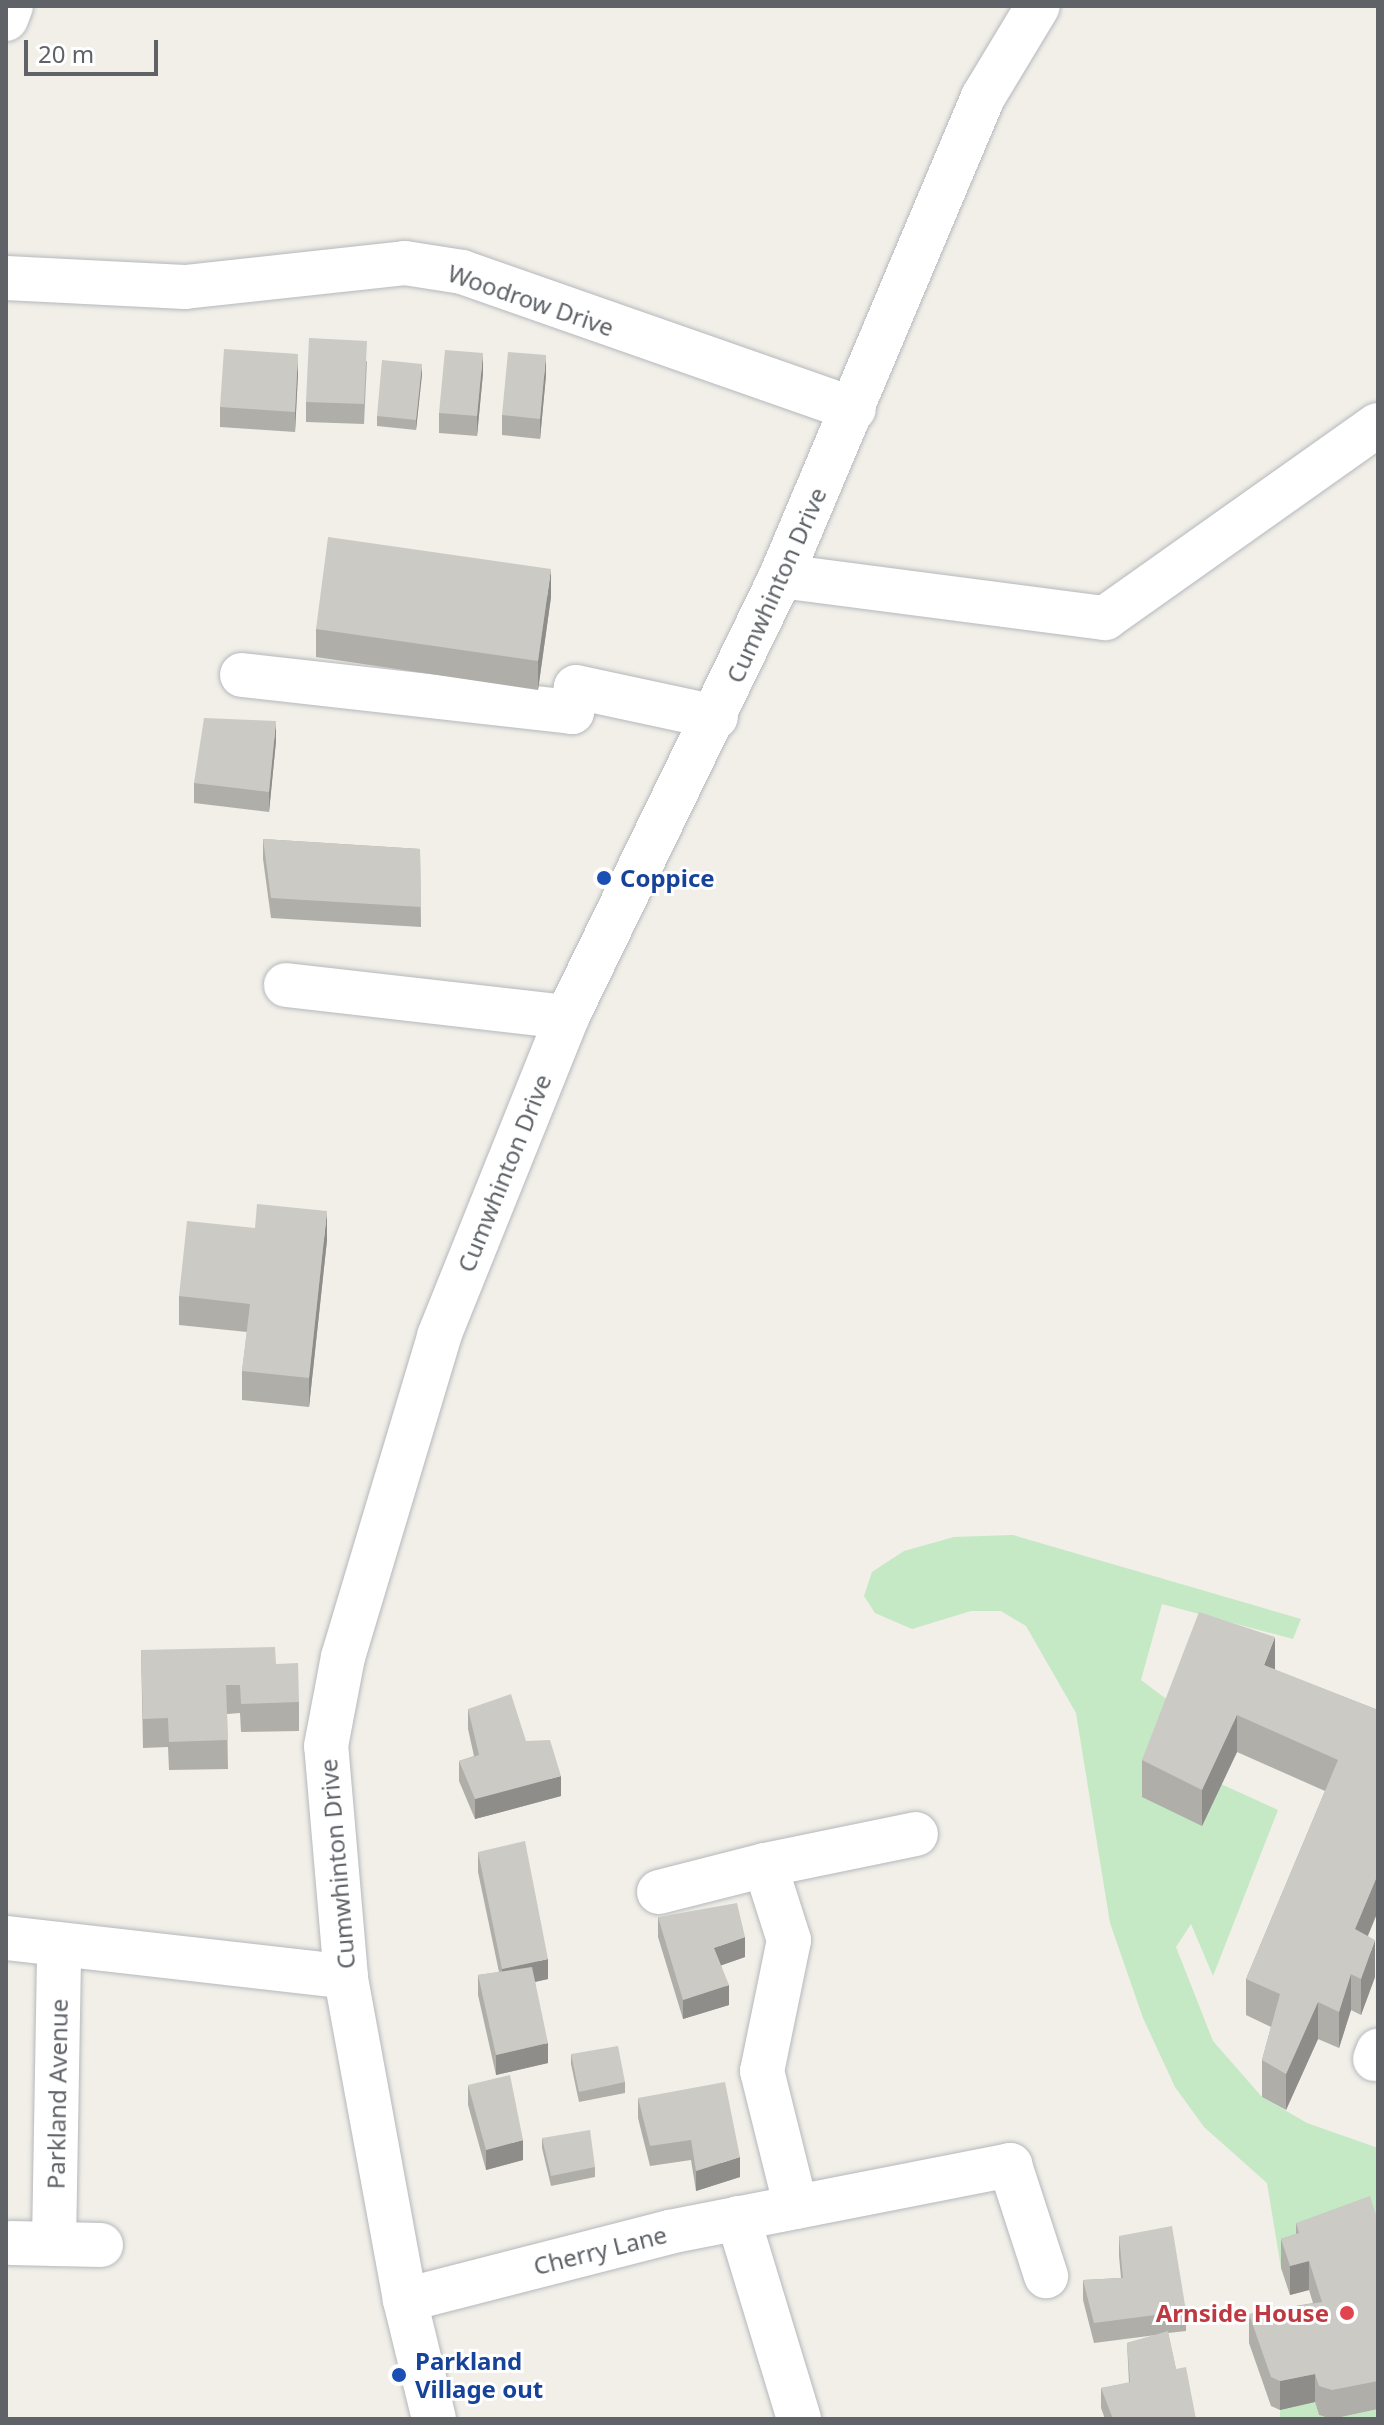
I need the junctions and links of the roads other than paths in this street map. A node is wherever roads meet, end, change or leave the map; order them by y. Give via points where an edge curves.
1 (11, 6) edge
2 (1038, 6) edge
3 (6, 19) edge
4 (6, 278) edge
5 (854, 409) junction
6 (1378, 425) edge
7 (781, 576) junction
8 (242, 675) dead end
9 (716, 717) junction
10 (286, 985) dead end
11 (567, 1017) junction
12 (916, 1834) dead end
13 (765, 1865) junction
14 (659, 1892) dead end
15 (6, 1938) edge
16 (59, 1945) junction
17 (346, 1977) junction
18 (796, 2207) junction
19 (738, 2218) junction
20 (11, 2243) dead end
21 (54, 2244) junction
22 (101, 2245) dead end
23 (1046, 2276) dead end
24 (405, 2300) junction
25 (434, 2419) edge
26 (799, 2419) edge

1 - 3 street
2 - 5 street, Cumwhinton Drive via 983,97
4 - 5 street, Woodrow Drive via 185,287 419,265 462,272
5 - 7 street, Cumwhinton Drive
6 - 7 street via 1105,618
7 - 9 street, Cumwhinton Drive
8 - 9 street via 572,712 576,687
9 - 11 street, Cumwhinton Drive
10 - 11 street
11 - 17 street, Cumwhinton Drive via 439,1336 343,1657 326,1746
12 - 13 street
13 - 14 street
13 - 18 street via 789,1940 762,2071
15 - 16 street
16 - 17 street
16 - 21 street, Parkland Avenue
17 - 24 street, Cumwhinton Drive
18 - 19 street, Cherry Lane
18 - 23 street, Cherry Lane via 1010,2165
19 - 24 street, Cherry Lane
19 - 26 street
20 - 21 street
21 - 22 street
24 - 25 street, Cumwhinton Drive

